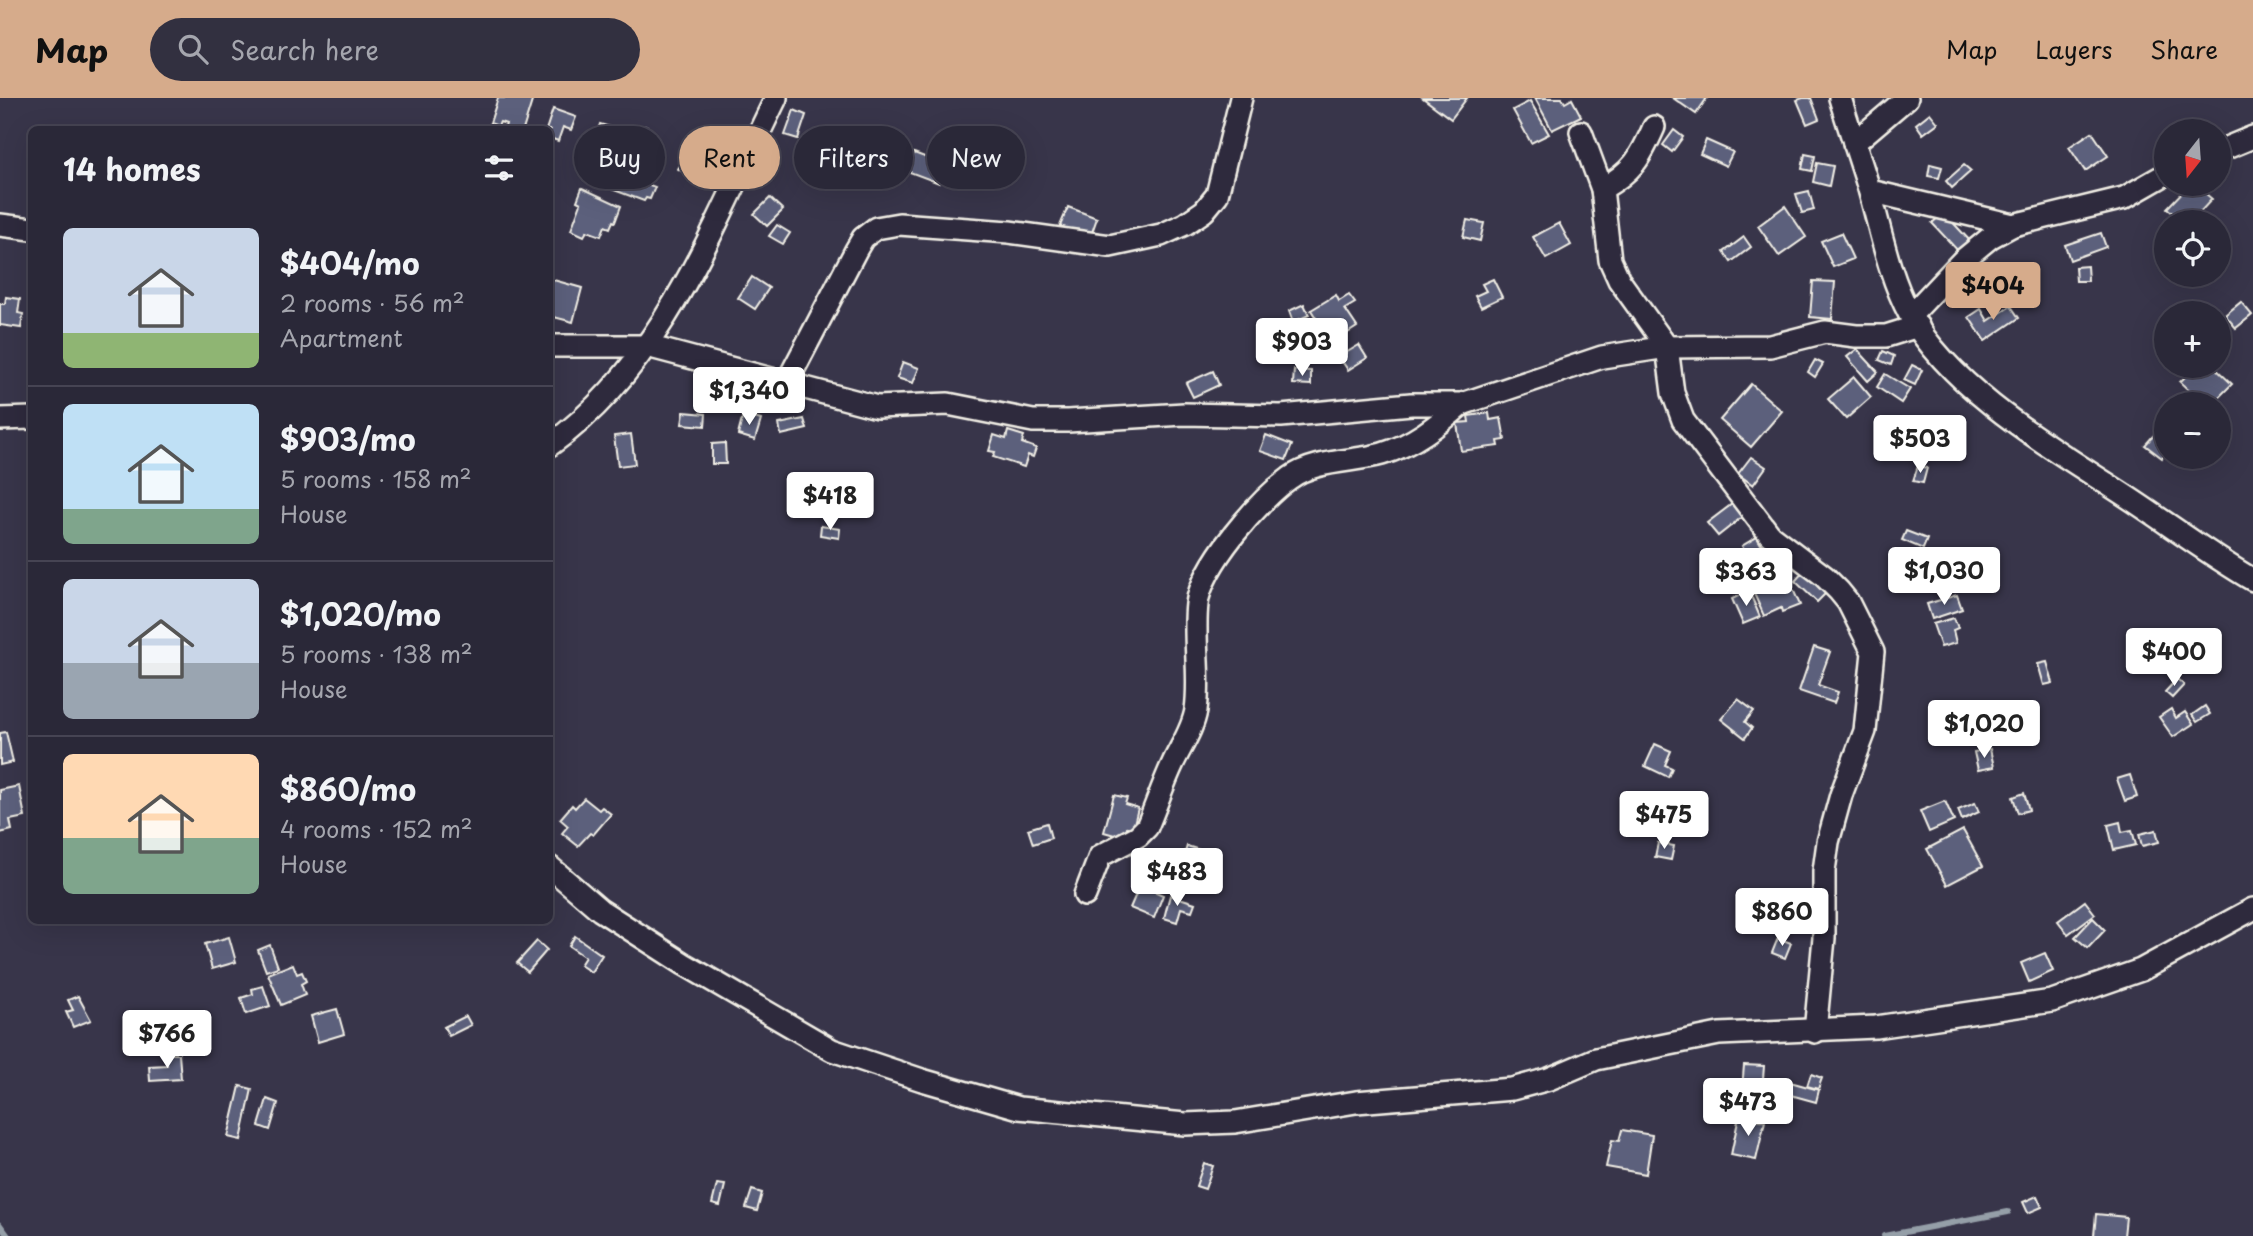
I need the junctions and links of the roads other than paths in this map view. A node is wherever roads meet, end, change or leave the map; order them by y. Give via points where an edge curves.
1 (776, 98) edge
2 (1241, 98) edge
3 (1840, 98) edge
4 (1906, 98) edge
5 (1654, 127) dead end
6 (1581, 132) dead end
7 (2253, 137) edge
8 (1854, 143) junction
9 (2231, 146) edge
10 (2154, 180) edge
11 (1602, 189) junction
12 (1870, 191) junction
13 (0, 225) edge
14 (2013, 225) junction
15 (28, 228) edge
16 (1914, 321) junction
17 (553, 346) edge
18 (647, 346) junction
19 (1667, 347) junction
20 (786, 384) junction
21 (1462, 404) junction
22 (28, 418) edge
23 (0, 419) edge
24 (553, 442) edge
25 (2253, 580) edge
26 (553, 870) edge
27 (1085, 895) dead end
28 (2253, 909) edge
29 (1815, 1032) junction

1 - 18 street via 710,237
2 - 20 street via 1217,195 1203,212 1161,235 1110,246 938,225 876,228 856,250
3 - 8 street
4 - 8 street
5 - 11 street via 1638,161 1622,178
6 - 11 street
7 - 9 street
8 - 12 street
10 - 14 street via 2113,202
11 - 19 street via 1611,260 1619,280
12 - 14 street
12 - 16 street via 1882,243
13 - 15 street
14 - 16 street via 1976,247
16 - 19 street via 1886,336 1825,332 1770,346
16 - 25 street via 1958,373 2006,417
17 - 18 street
18 - 20 street
18 - 24 street via 606,393
19 - 21 street via 1602,357
19 - 29 street via 1673,393 1683,420 1770,535 1839,590 1873,652 1865,731 1828,842
20 - 21 street via 877,407 948,404 1034,421 1184,414 1281,416
21 - 27 street via 1402,446 1308,468 1291,477 1217,556 1197,604 1196,700 1191,728 1147,827 1100,856
22 - 23 street
26 - 29 street via 600,910 832,1050 1019,1108 1185,1124 1235,1122 1356,1102 1512,1089 1596,1059 1719,1034
28 - 29 street via 2141,970 2052,1001

